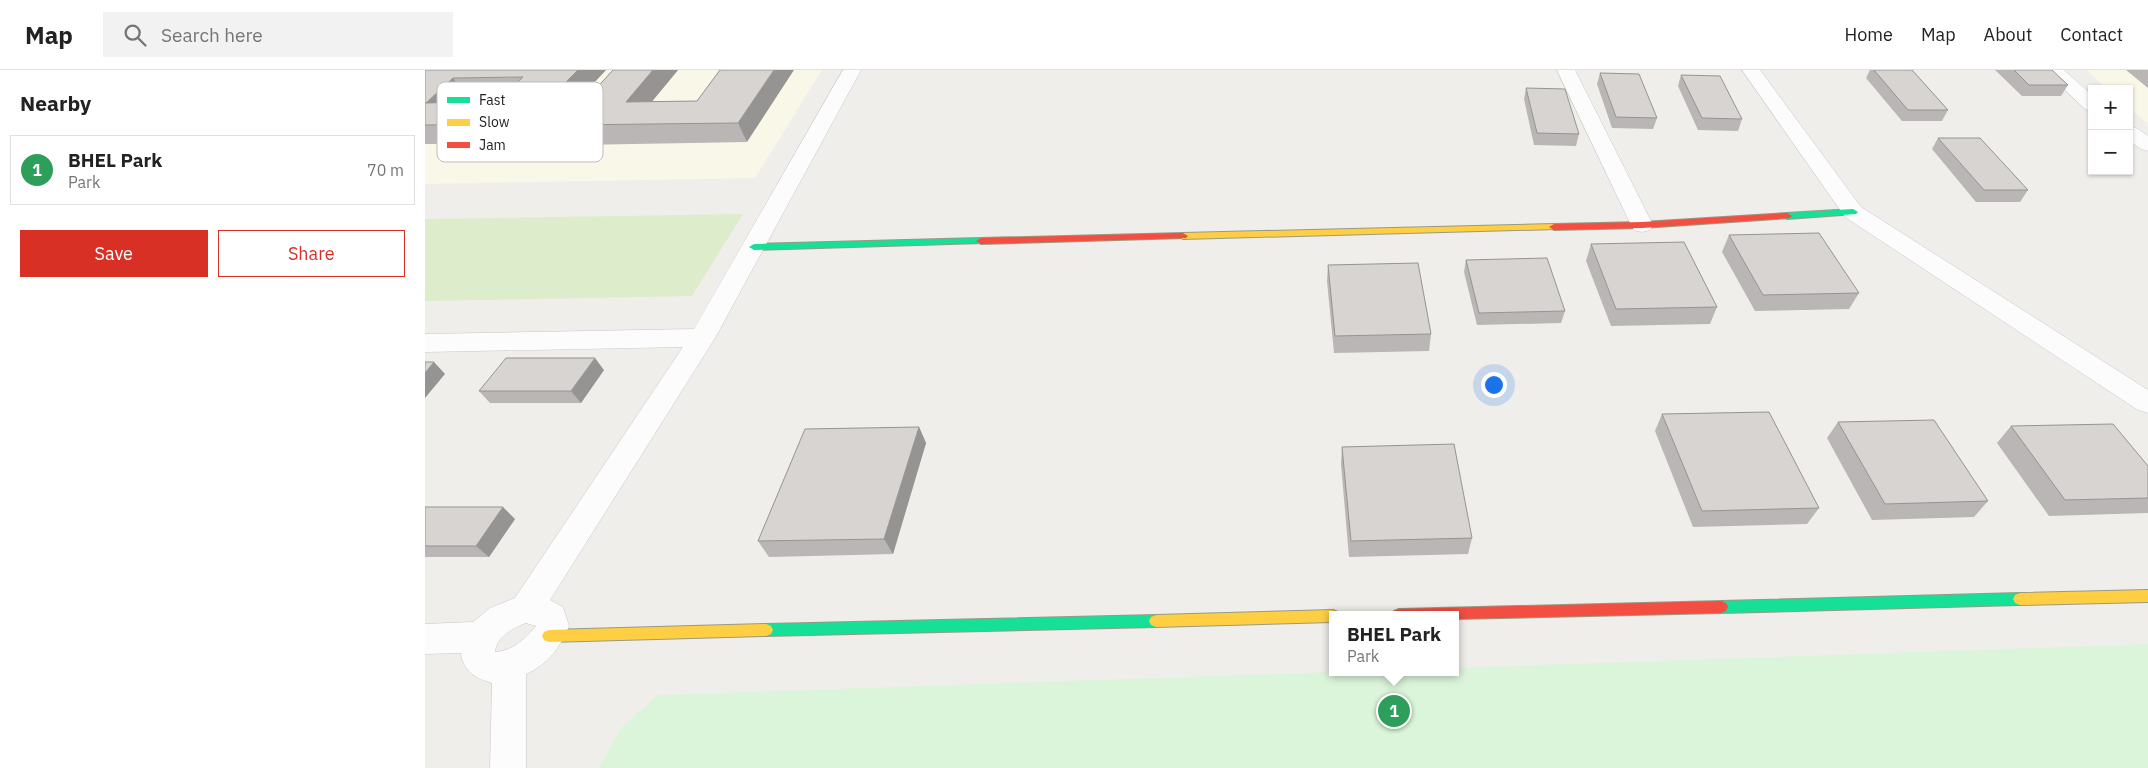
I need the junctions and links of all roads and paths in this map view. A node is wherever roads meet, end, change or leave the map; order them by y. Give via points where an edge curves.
1 (852, 70) edge
2 (1566, 70) edge
3 (1751, 70) edge
4 (2053, 70) edge
5 (2088, 101) edge
6 (2133, 135) edge
7 (2148, 145) edge
8 (1853, 212) junction
9 (1642, 225) junction
10 (754, 247) junction
11 (702, 338) junction
12 (425, 343) edge
13 (2148, 403) edge
14 (2148, 596) edge
15 (526, 609) junction
16 (1459, 613) edge
17 (1329, 616) edge
18 (549, 636) junction
19 (482, 637) junction
20 (425, 639) edge
21 (509, 666) junction
22 (508, 768) edge

1 - 10 street
2 - 9 street
3 - 8 street
4 - 5 street
6 - 7 street
8 - 9 street
8 - 13 street
9 - 10 street
10 - 11 street
11 - 12 street
11 - 15 street
14 - 16 street
15 - 18 street via 546,612 553,626
15 - 19 street via 501,619
17 - 18 street
18 - 21 street via 543,646
19 - 20 street
19 - 21 street via 477,646 480,662 492,668
21 - 22 street

